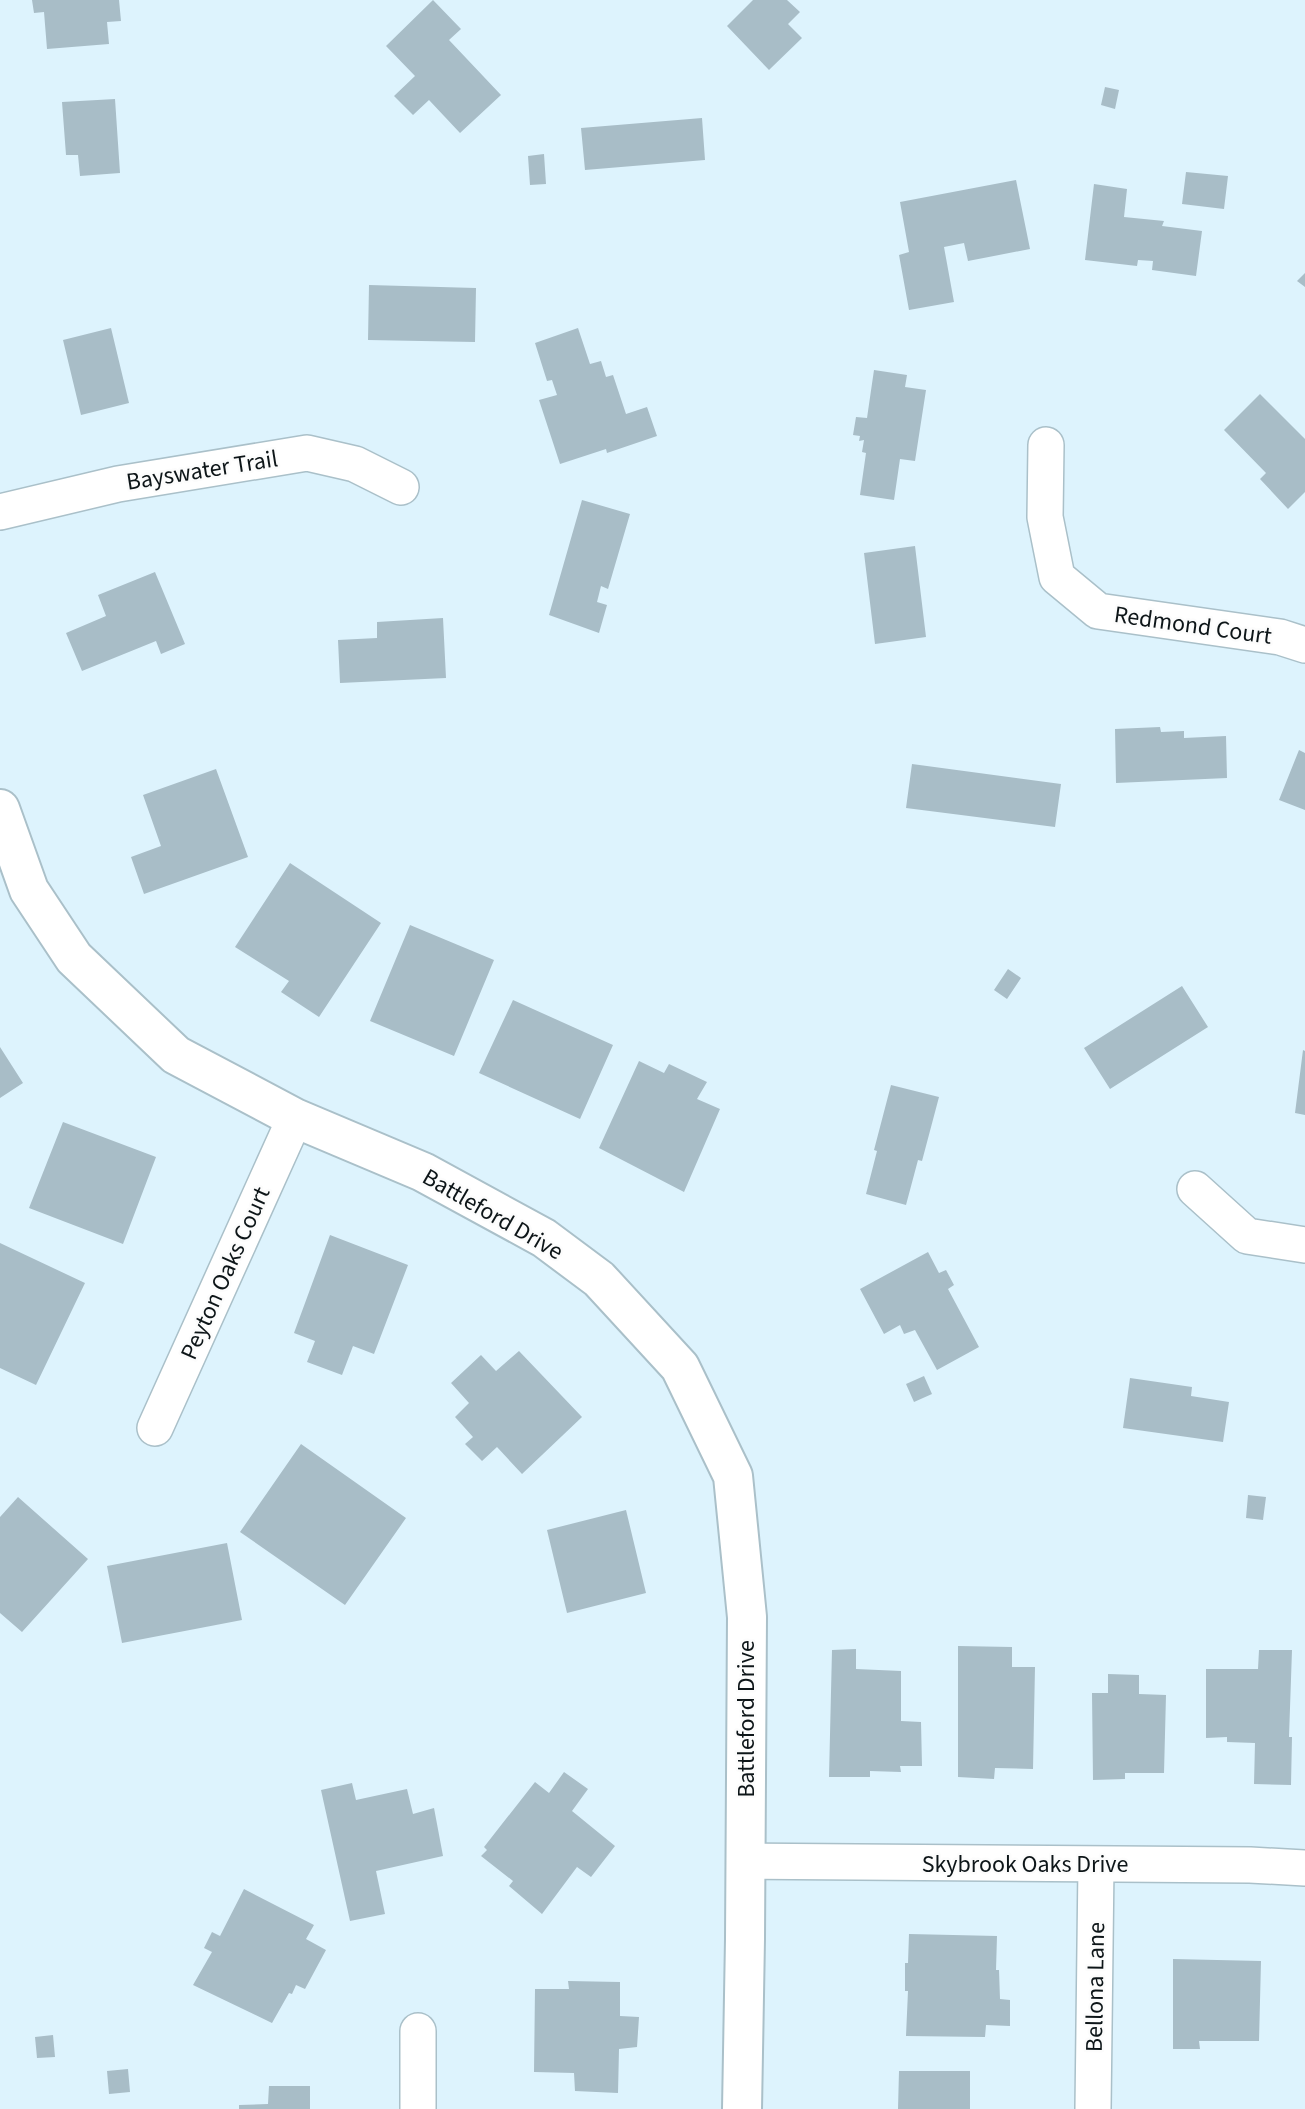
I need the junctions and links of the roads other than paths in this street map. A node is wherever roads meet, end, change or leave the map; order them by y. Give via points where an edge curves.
1 (1046, 445) dead end
2 (401, 487) dead end
3 (0, 512) edge
4 (1305, 645) edge
5 (0, 809) edge
6 (295, 1118) junction
7 (1195, 1189) dead end
8 (1305, 1245) edge
9 (155, 1428) dead end
10 (745, 1861) junction
11 (1097, 1865) junction
12 (1305, 1868) edge
13 (418, 2031) dead end
14 (418, 2109) edge
15 (742, 2109) edge
16 (1093, 2109) edge

1 - 4 street, Redmond Court via 1045,517 1057,577 1098,611 1280,636
2 - 3 street, Bayswater Trail via 355,464 307,453 118,484
5 - 6 street, Battleford Drive via 29,890 74,958 176,1055
6 - 9 street, Peyton Oaks Court
6 - 10 street, Battleford Drive via 423,1172 544,1238 600,1279 680,1367 733,1476 747,1616
7 - 8 street via 1247,1236
10 - 11 street, Skybrook Oaks Drive
10 - 15 street, Battleford Drive
11 - 12 street, Skybrook Oaks Drive
11 - 16 street, Bellona Lane
13 - 14 street

